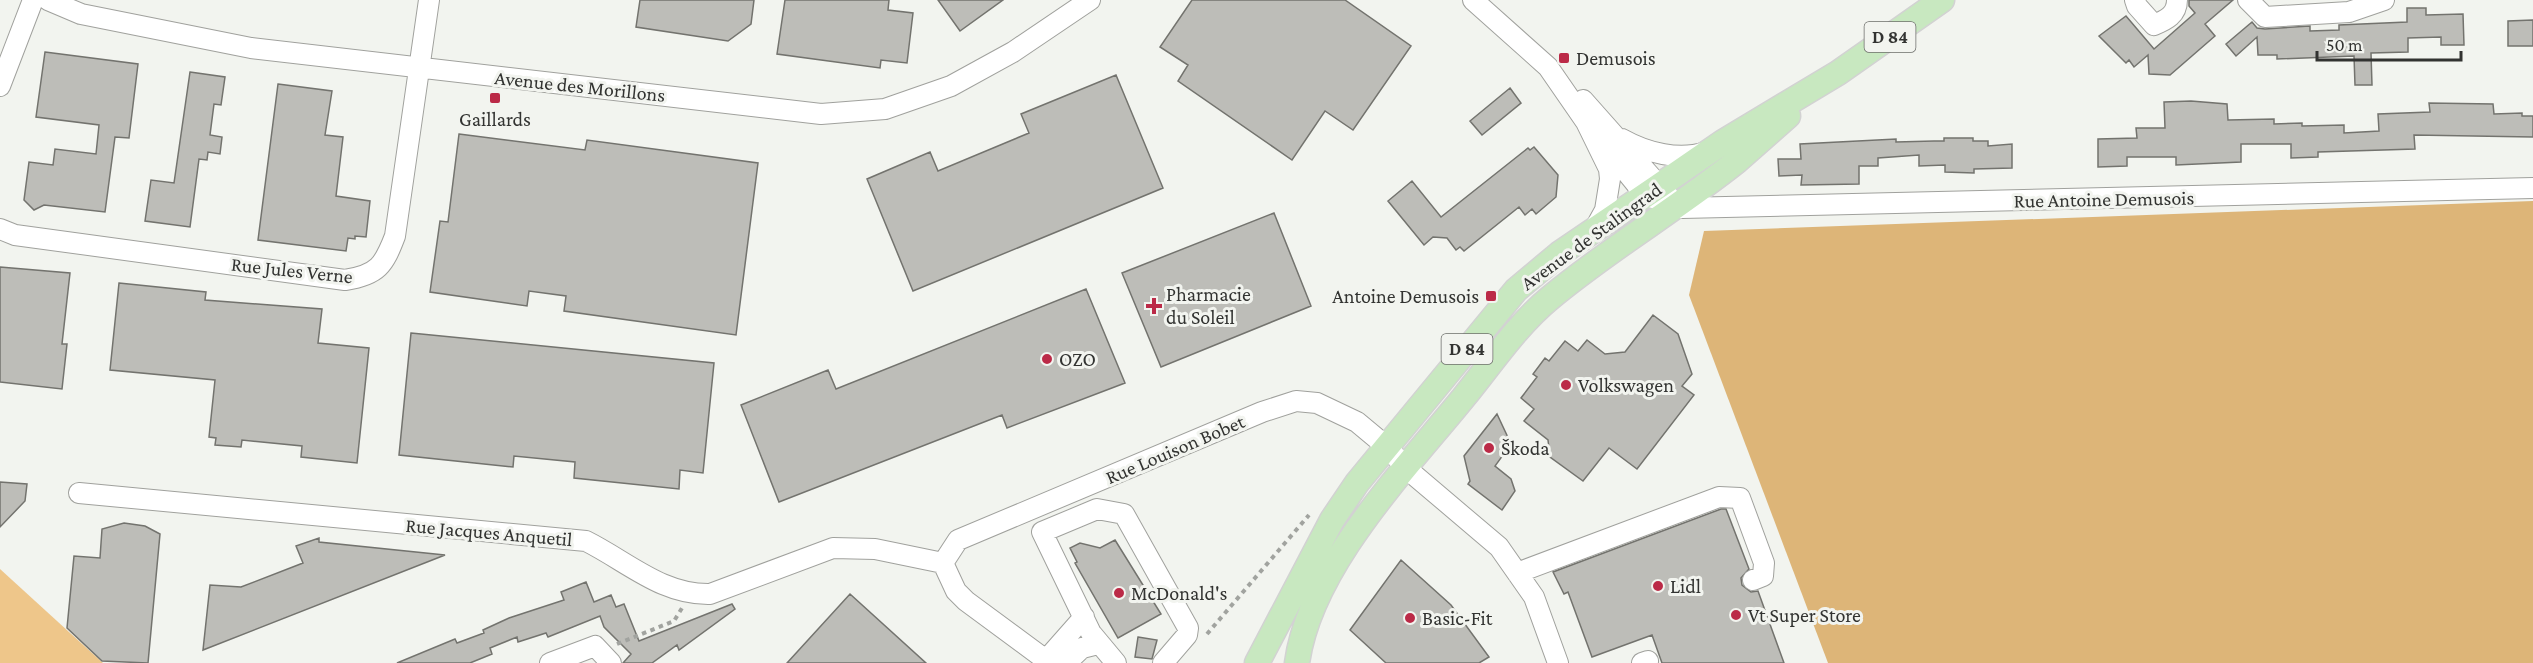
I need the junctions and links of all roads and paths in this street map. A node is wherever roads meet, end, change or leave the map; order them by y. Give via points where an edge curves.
1 (33, 0) edge
2 (48, 0) edge
3 (429, 0) edge
4 (1090, 0) edge
5 (1473, 0) edge
6 (1942, 0) edge
7 (2134, 0) edge
8 (2176, 0) edge
9 (2248, 0) edge
10 (2384, 0) edge
11 (1548, 67) junction
12 (419, 69) junction
13 (1838, 73) junction
14 (0, 86) edge
15 (1586, 122) junction
16 (1617, 136) junction
17 (1709, 151) junction
18 (2533, 188) edge
19 (1652, 190) junction
20 (1676, 205) junction
21 (0, 229) edge
22 (1593, 231) junction
23 (1387, 447) junction
24 (1407, 468) junction
25 (79, 493) dead end
26 (1314, 509) dead end
27 (943, 563) junction
28 (1517, 573) junction
29 (1753, 580) dead end
30 (690, 594) junction
31 (1084, 617) junction
32 (1205, 636) dead end
33 (1098, 644) junction
34 (602, 653) edge
35 (1054, 662) edge
36 (550, 663) edge
37 (1116, 663) edge
38 (1163, 663) edge
39 (1257, 663) edge
40 (1298, 663) edge
41 (1558, 663) edge

1 - 14 street
2 - 12 street, Avenue des Morillons via 81,14 251,48
3 - 12 street, Rue Jules Verne
4 - 12 street, Avenue des Morillons via 1013,52 951,86 885,109 821,114
5 - 11 street
6 - 13 main road, Avenue de Stalingrad / D 84
7 - 8 street via 2154,25 2169,19 2177,6
9 - 10 street via 2265,17 2349,12
11 - 15 street
11 - 16 street
12 - 21 street, Rue Jules Verne via 395,236 385,262 364,277 345,280 15,235
13 - 17 main road, Avenue de Stalingrad / D 84
13 - 20 main road, Avenue de Stalingrad / D 84 via 1737,160
15 - 19 street
15 - 22 street via 1610,179 1605,210
16 - 17 street via 1656,153 1694,156
16 - 19 street
17 - 19 main road, Avenue de Stalingrad / D 84
18 - 20 street, Rue Antoine Demusois via 1735,208
19 - 20 street, Rue Antoine Demusois
19 - 22 main road, Avenue de Stalingrad / D 84
20 - 24 main road, Avenue de Stalingrad / D 84 via 1536,311
22 - 23 main road, Avenue de Stalingrad / D 84 via 1516,290
23 - 24 street, Rue Louison Bobet
23 - 27 street, Rue Louison Bobet via 1336,410 1296,401 958,540
23 - 39 main road, Avenue de Stalingrad / D 84 via 1332,519
24 - 28 street, Rue Louison Bobet via 1499,547
24 - 40 main road, Avenue de Stalingrad / D 84 via 1379,500 1328,577 1305,626
25 - 30 street, Rue Jacques Anquetil via 586,541 654,582
26 - 32 path
27 - 30 street, Rue Jacques Anquetil via 875,549 833,548 710,594
27 - 35 street via 956,591 966,601
28 - 29 street via 1719,497 1740,498 1764,563 1763,576
28 - 41 street, Rue Louison Bobet via 1534,597
30 - 34 path via 674,621
31 - 33 street
31 - 35 street
31 - 38 street via 1042,532 1097,509 1124,514 1188,628 1187,635
33 - 35 street
33 - 37 street
34 - 36 street

